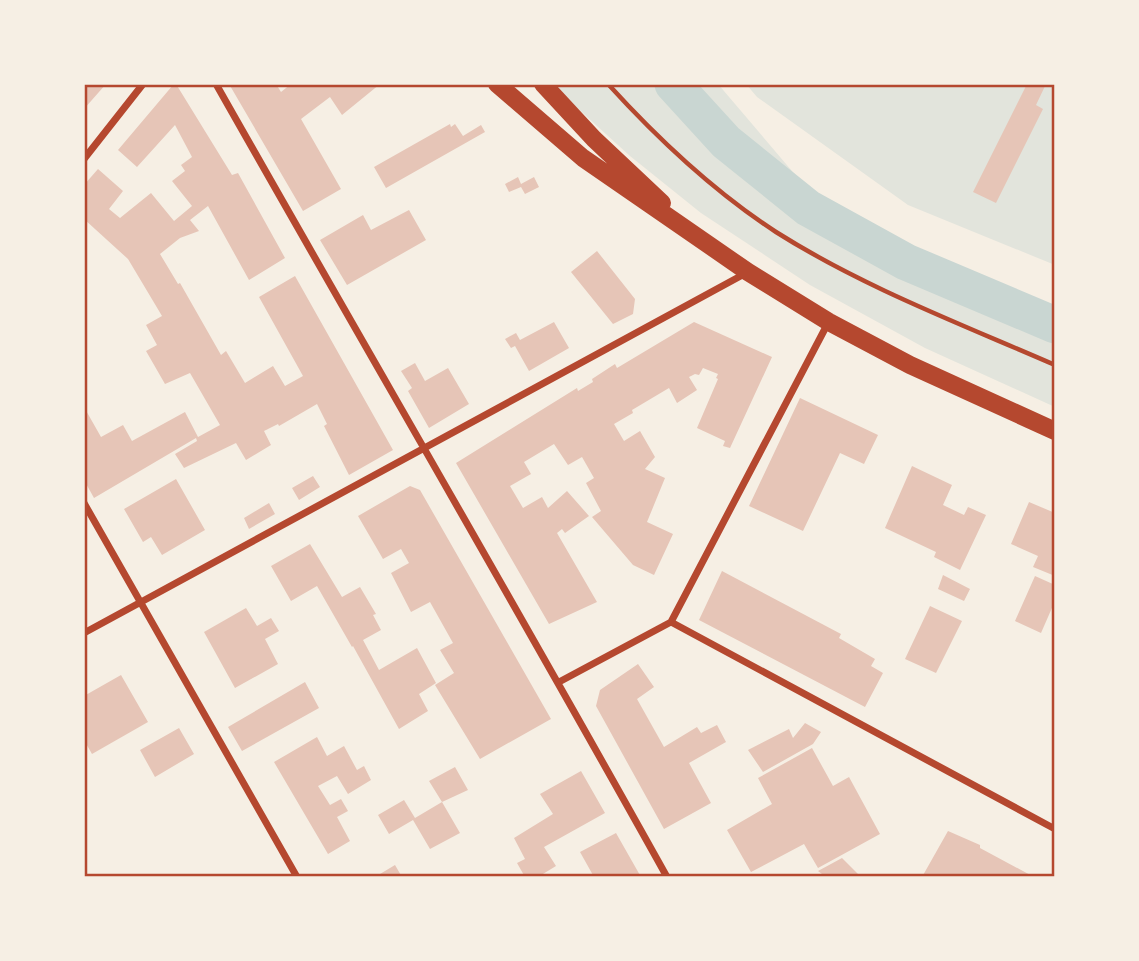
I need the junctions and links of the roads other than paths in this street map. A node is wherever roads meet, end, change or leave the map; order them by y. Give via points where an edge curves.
1 (144, 84) edge
2 (216, 84) edge
3 (497, 84) edge
4 (543, 84) edge
5 (84, 159) edge
6 (704, 241) junction
7 (748, 272) junction
8 (829, 322) junction
9 (1055, 431) edge
10 (422, 449) junction
11 (84, 503) edge
12 (142, 602) junction
13 (671, 622) junction
14 (84, 633) edge
15 (559, 682) junction
16 (1055, 830) edge
17 (297, 877) edge
18 (667, 877) edge

1 - 5 street
2 - 10 street
3 - 6 main road via 583,158
4 - 6 main road
6 - 7 main road
7 - 8 main road
7 - 10 street
8 - 9 main road via 910,365
8 - 13 street
10 - 12 street
10 - 15 street
11 - 12 street
12 - 14 street
12 - 17 street
13 - 15 street
13 - 16 street
15 - 18 street

